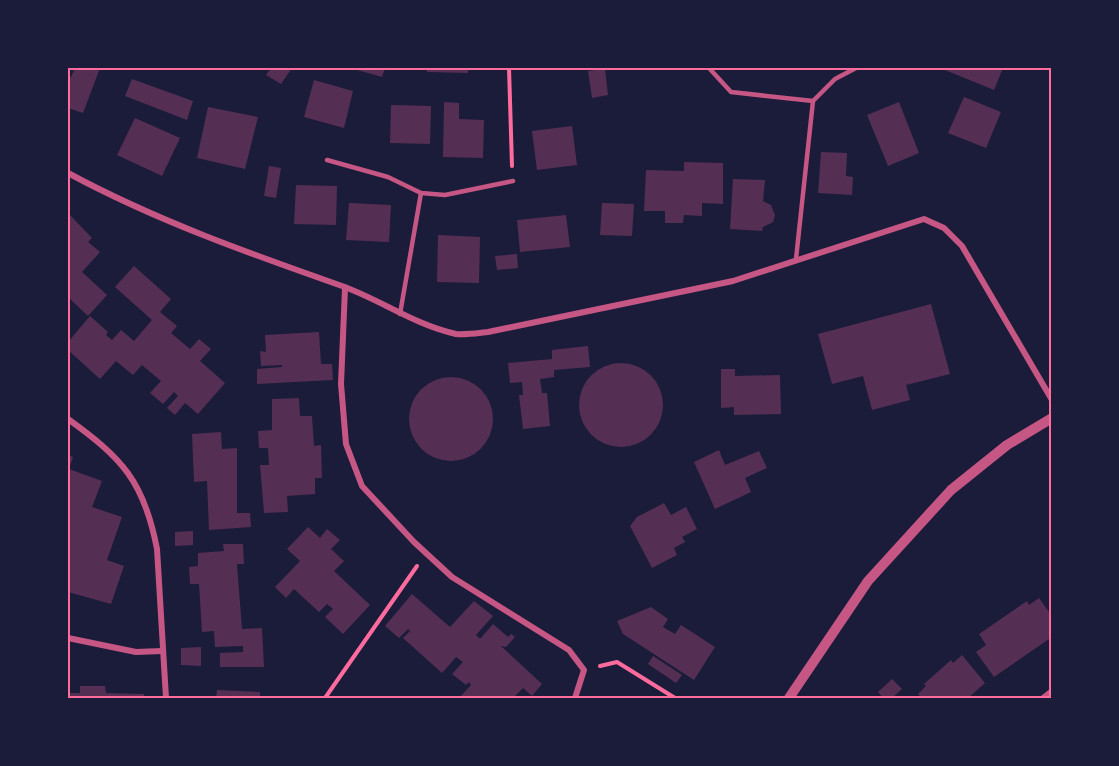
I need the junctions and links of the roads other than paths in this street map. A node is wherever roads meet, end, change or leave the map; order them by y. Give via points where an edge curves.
1 (709, 68) edge
2 (856, 68) edge
3 (813, 101) junction
4 (327, 160) dead end
5 (68, 173) edge
6 (513, 182) road end
7 (421, 193) junction
8 (796, 259) junction
9 (345, 288) junction
10 (400, 314) junction
11 (1052, 400) edge
12 (1052, 418) edge
13 (68, 419) edge
14 (68, 638) edge
15 (162, 651) junction
16 (1052, 691) edge
17 (166, 699) edge
18 (575, 699) edge
19 (789, 699) edge
20 (1044, 699) edge

1 - 3 lane via 731,92
2 - 3 lane via 835,79
3 - 8 lane
4 - 7 lane via 388,177
5 - 9 street via 136,208
6 - 7 lane via 445,195
7 - 10 lane
8 - 10 street via 733,281 488,332 458,334
8 - 11 street via 910,221 935,222 962,246
9 - 10 street
9 - 18 street via 341,384 346,444 362,486 452,577 570,650 584,670
12 - 19 street via 1007,445 951,490 868,581
13 - 15 street via 108,448 127,469 145,506 157,549
14 - 15 street via 136,652
15 - 17 street
16 - 20 street

